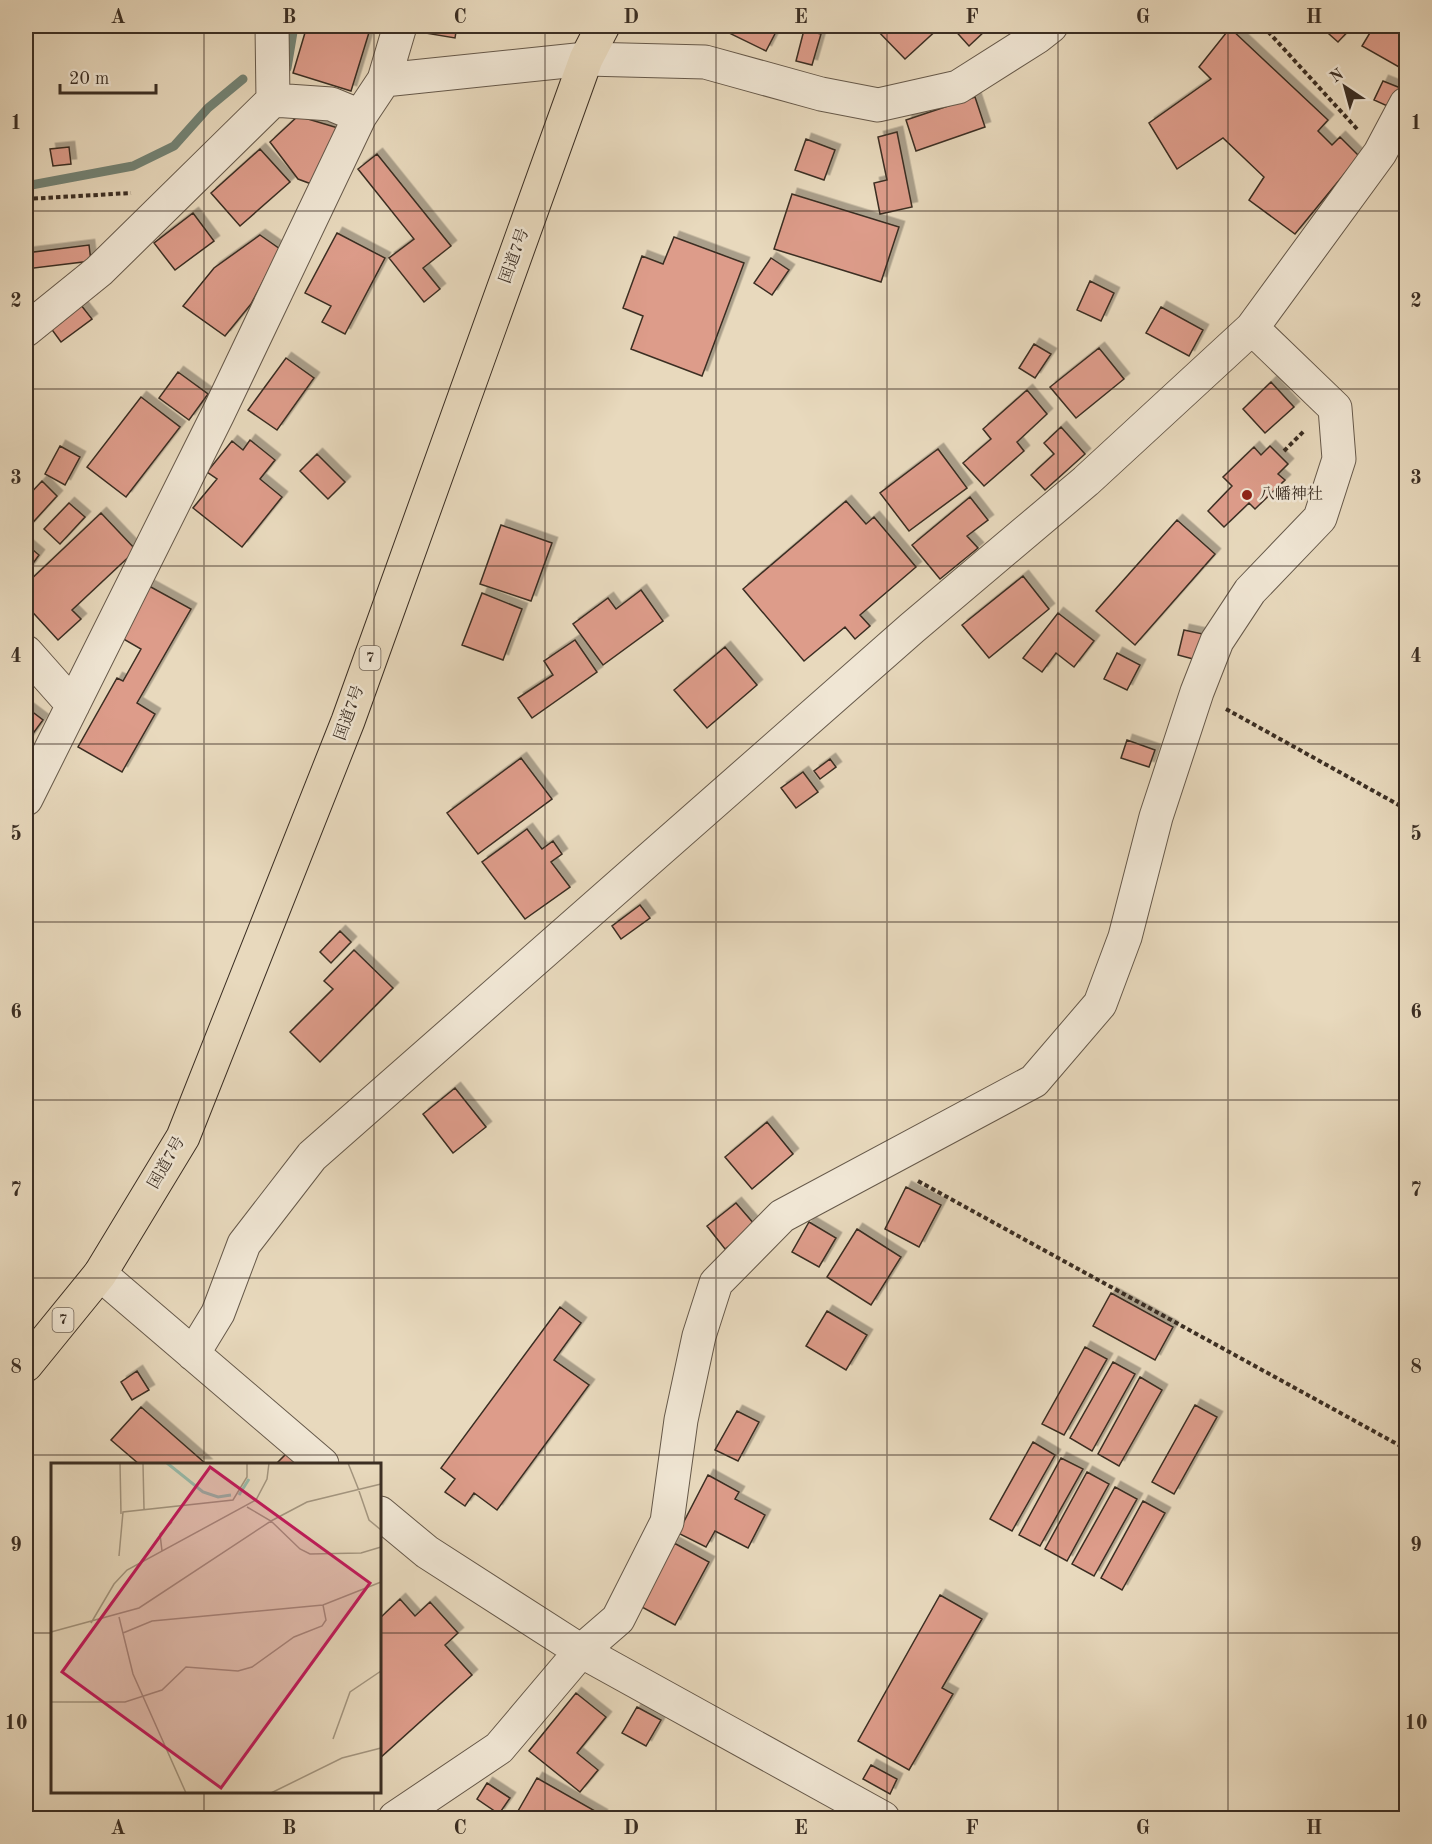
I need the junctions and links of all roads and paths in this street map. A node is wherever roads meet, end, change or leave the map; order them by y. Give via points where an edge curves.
1 (272, 26) edge
2 (400, 26) edge
3 (603, 26) edge
4 (1051, 26) edge
5 (1263, 26) edge
6 (586, 59) junction
7 (384, 80) junction
8 (273, 100) junction
9 (1407, 104) edge
10 (360, 116) junction
11 (1380, 153) junction
12 (183, 190) junction
13 (26, 199) edge
14 (1252, 328) junction
15 (26, 330) edge
16 (26, 652) edge
17 (1197, 692) junction
18 (73, 705) junction
19 (26, 799) edge
20 (1407, 809) edge
21 (883, 1161) junction
22 (100, 1274) junction
23 (193, 1354) junction
24 (26, 1365) edge
25 (1407, 1449) edge
26 (321, 1463) edge
27 (381, 1514) edge
28 (581, 1651) junction
29 (395, 1818) edge
30 (883, 1818) edge

1 - 8 street
2 - 7 street
3 - 6 highway, 国道7号 / 7
4 - 6 street via 958,87 878,105 821,94 705,62
5 - 11 path
6 - 7 street
6 - 22 highway, 国道7号 / 7 via 321,792 183,1137
7 - 10 street
8 - 10 street via 331,104
8 - 12 street
9 - 11 street
10 - 18 street
11 - 14 street
12 - 13 path
12 - 15 street via 99,271
14 - 17 street via 1335,408 1339,459 1320,518 1250,591 1216,641
14 - 23 street via 1086,481 912,628 312,1156 244,1244 218,1313
16 - 18 street
17 - 20 path
17 - 21 street via 1156,817 1125,937 1100,1004 1034,1081
18 - 19 street
21 - 25 path
21 - 28 street via 782,1216 716,1283 699,1336 681,1420 667,1522 618,1619
22 - 23 street
22 - 24 highway, 国道7号 / 7
23 - 26 street
27 - 28 street via 427,1552
28 - 29 street via 499,1748
28 - 30 street

